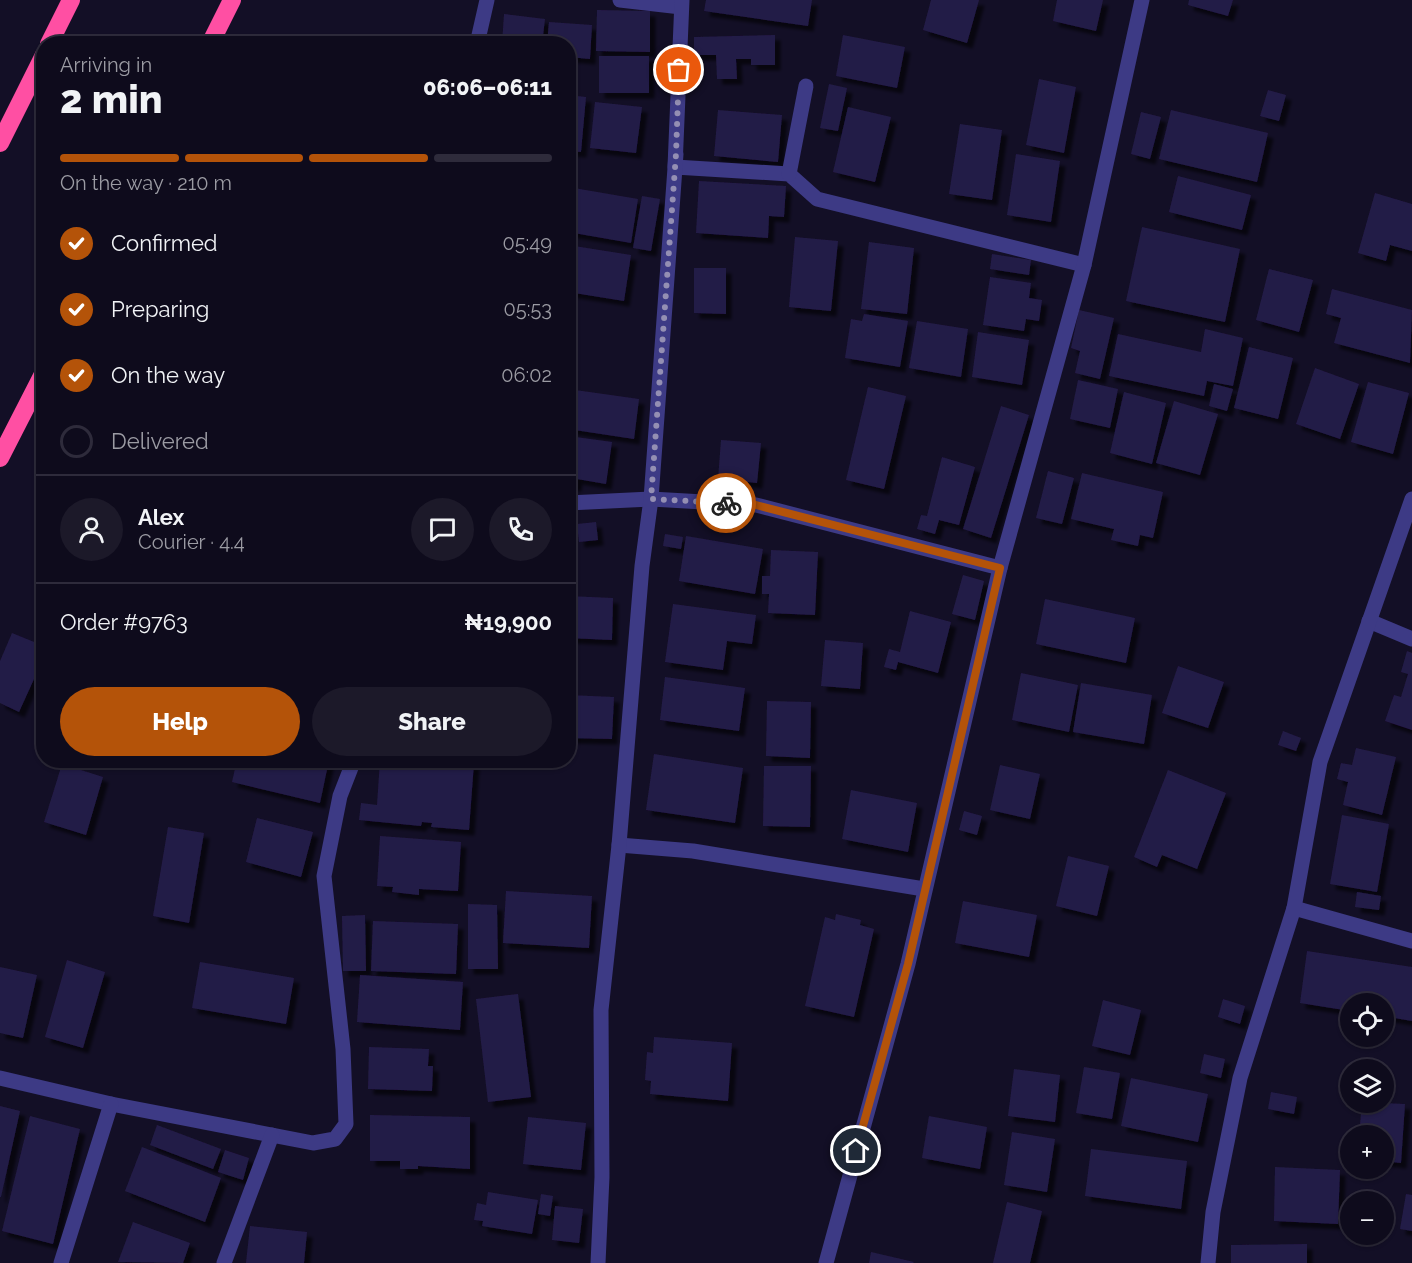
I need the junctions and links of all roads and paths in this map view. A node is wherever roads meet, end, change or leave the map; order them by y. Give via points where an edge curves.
1 (71, 0) edge
2 (232, 0) edge
3 (487, 0) edge
4 (620, 0) edge
5 (1142, 0) edge
6 (681, 3) edge
7 (54, 36) edge
8 (214, 36) edge
9 (479, 36) edge
10 (36, 72) edge
11 (806, 86) dead end
12 (0, 143) edge
13 (676, 154) junction
14 (789, 174) junction
15 (1084, 265) junction
16 (36, 388) edge
17 (0, 458) edge
18 (651, 499) junction
19 (1412, 499) edge
20 (576, 503) edge
21 (1000, 568) junction
22 (1369, 621) junction
23 (1412, 639) edge
24 (351, 768) edge
25 (619, 845) junction
26 (924, 889) junction
27 (1294, 908) junction
28 (1412, 941) edge
29 (0, 1078) edge
30 (111, 1104) junction
31 (272, 1135) junction
32 (61, 1263) edge
33 (224, 1263) edge
34 (598, 1263) edge
35 (826, 1263) edge
36 (1208, 1263) edge

1 - 7 highway
2 - 8 highway
3 - 9 street
4 - 6 street
5 - 15 street
6 - 13 street
10 - 12 highway
11 - 14 street
13 - 14 street via 675,166
13 - 18 street
14 - 15 street via 817,199
15 - 21 street
16 - 17 highway
18 - 20 street
18 - 21 street via 756,505
18 - 25 street
19 - 22 street
21 - 26 street
22 - 23 street
22 - 27 street via 1320,762
24 - 31 street via 340,796 324,876 343,1049 346,1124 335,1139 313,1143
25 - 26 street via 693,851
25 - 34 street via 602,1010
26 - 35 street via 905,976
27 - 28 street
27 - 36 street via 1240,1078 1213,1212
29 - 30 street
30 - 31 street
30 - 32 street
31 - 33 street

